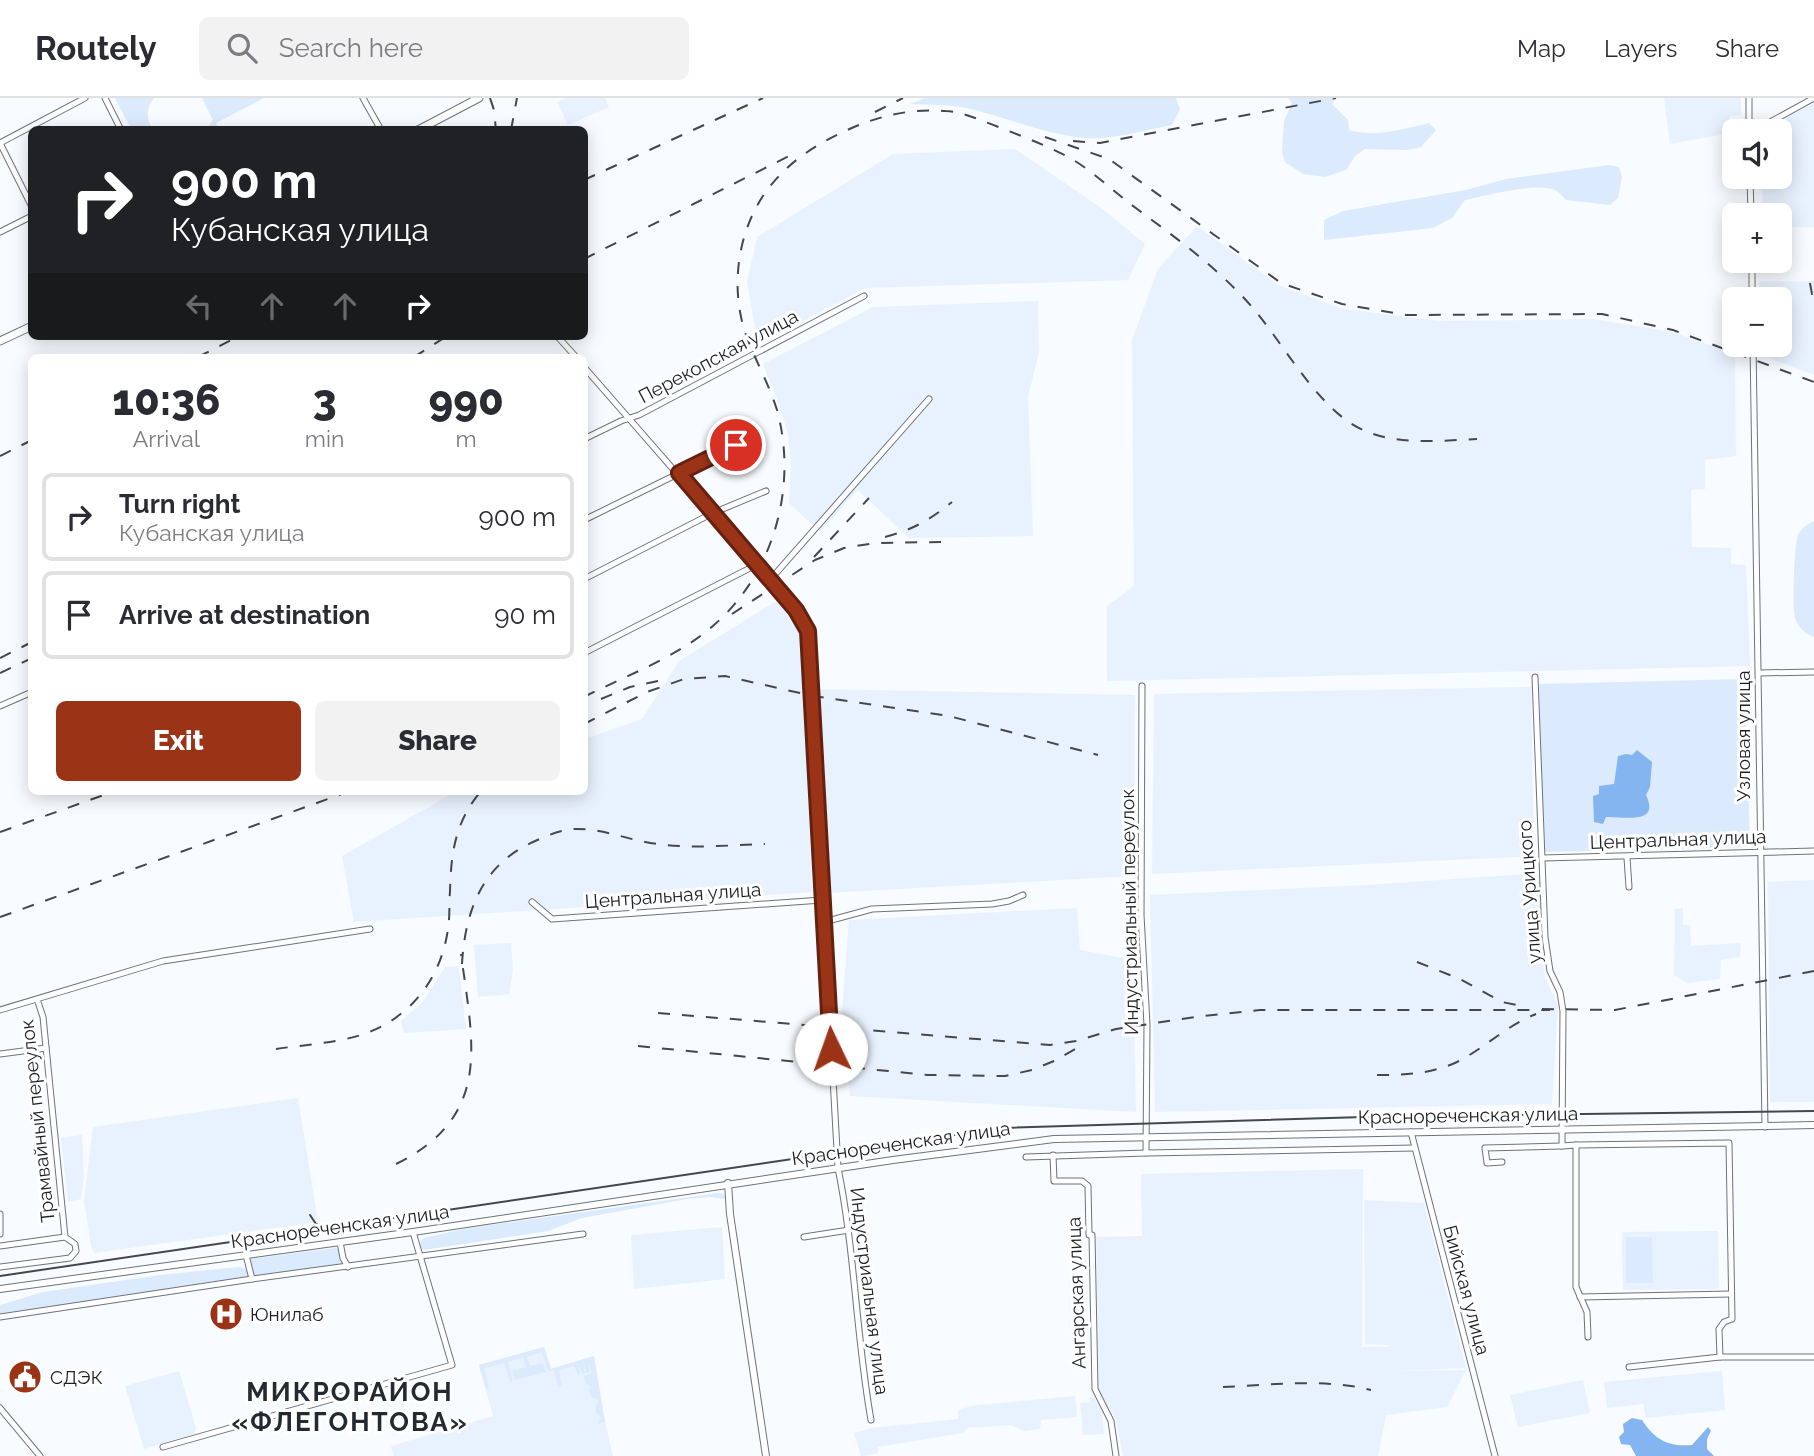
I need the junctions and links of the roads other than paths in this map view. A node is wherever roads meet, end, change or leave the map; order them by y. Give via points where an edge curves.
1 (85, 98) edge
2 (105, 98) edge
3 (363, 98) edge
4 (479, 98) edge
5 (1749, 98) edge
6 (1814, 98) edge
7 (1750, 119) edge
8 (1774, 119) edge
9 (32, 126) edge
10 (119, 126) edge
11 (379, 126) edge
12 (426, 126) edge
13 (28, 128) edge
14 (0, 143) edge
15 (28, 199) edge
16 (28, 218) edge
17 (0, 232) edge
18 (864, 296) dead end
19 (28, 328) edge
20 (561, 340) edge
21 (0, 341) edge
22 (573, 354) edge
23 (1753, 357) edge
24 (588, 371) edge
25 (929, 399) dead end
26 (631, 418) junction
27 (755, 436) dead end
28 (588, 437) edge
29 (679, 473) junction
30 (766, 491) dead end
31 (713, 513) junction
32 (588, 518) edge
33 (756, 565) junction
34 (588, 577) edge
35 (770, 580) junction
36 (588, 651) edge
37 (1814, 672) edge
38 (1759, 673) junction
39 (1535, 677) dead end
40 (1142, 686) dead end
41 (28, 694) edge
42 (0, 706) edge
43 (1814, 851) edge
44 (1760, 852) junction
45 (1542, 858) junction
46 (1627, 858) junction
47 (1629, 887) dead end
48 (1023, 895) dead end
49 (822, 900) junction
50 (532, 902) dead end
51 (824, 922) junction
52 (370, 929) dead end
53 (37, 999) junction
54 (0, 1010) edge
55 (46, 1048) junction
56 (0, 1054) edge
57 (1814, 1125) edge
58 (1765, 1127) junction
59 (1562, 1129) junction
60 (1411, 1132) junction
61 (1146, 1136) junction
62 (1576, 1145) junction
63 (1562, 1146) junction
64 (1414, 1148) junction
65 (1146, 1153) junction
66 (1053, 1155) junction
67 (1026, 1157) dead end
68 (1503, 1162) dead end
69 (838, 1168) junction
70 (728, 1183) junction
71 (0, 1214) edge
72 (849, 1230) junction
73 (413, 1232) junction
74 (1, 1234) edge
75 (583, 1234) dead end
76 (65, 1237) junction
77 (804, 1237) dead end
78 (340, 1242) junction
79 (1, 1245) edge
80 (246, 1255) junction
81 (420, 1257) junction
82 (348, 1267) junction
83 (0, 1268) edge
84 (252, 1279) junction
85 (0, 1289) edge
86 (1731, 1294) junction
87 (1580, 1297) junction
88 (0, 1317) edge
89 (1588, 1338) dead end
90 (1720, 1357) junction
91 (1814, 1357) edge
92 (1629, 1367) dead end
93 (0, 1408) edge
94 (3, 1416) edge
95 (871, 1420) dead end
96 (163, 1447) dead end
97 (40, 1456) edge
98 (766, 1456) edge
99 (1116, 1456) edge
100 (1495, 1456) edge

1 - 9 street
2 - 10 street
3 - 11 street
4 - 12 highway
5 - 7 street
6 - 8 street
13 - 14 street
14 - 15 street
16 - 17 street
18 - 26 street, Перекопская улица
19 - 21 highway
20 - 22 street
23 - 38 street, Узловая улица
24 - 26 street, Индустриальная улица
25 - 35 street
26 - 28 street, Перекопская улица
26 - 29 street, Индустриальная улица
27 - 29 street
29 - 31 street, Индустриальная улица
29 - 32 street
30 - 31 street
31 - 33 street, Индустриальная улица
31 - 34 street
33 - 35 street, Индустриальная улица
33 - 36 street
35 - 49 street, Индустриальная улица via 805,623 810,645
37 - 38 street
38 - 44 street, Узловая улица
39 - 45 street, улица Урицкого
40 - 61 street, Индустриальный переулок
41 - 42 street
43 - 44 street, Центральная улица
44 - 46 street, Центральная улица
44 - 58 street, Узловая улица
45 - 46 street, Центральная улица
45 - 59 street, улица Урицкого via 1550,971 1563,1011
46 - 47 street
48 - 51 street via 992,904 872,909
49 - 50 street, Центральная улица via 552,919
49 - 51 street, Индустриальная улица
51 - 69 street, Индустриальная улица
52 - 53 street via 163,961
53 - 54 street, Трамвайный переулок
53 - 55 street, Трамвайный переулок
55 - 56 street
55 - 76 street, Трамвайный переулок
57 - 58 main road, Краснореченская улица
58 - 59 main road, Краснореченская улица
59 - 60 main road, Краснореченская улица
59 - 63 street, улица Урицкого
60 - 61 main road, Краснореченская улица
60 - 64 street, Бийская улица
61 - 65 street, Индустриальный переулок
61 - 69 main road, Краснореченская улица via 1054,1139
62 - 63 street
62 - 86 street via 1729,1143
62 - 87 street via 1576,1287
63 - 68 street via 1485,1148 1487,1163
64 - 65 street
64 - 100 street, Бийская улица
65 - 66 street
66 - 67 street
66 - 99 street, Ангарская улица via 1054,1181 1082,1181 1087,1186 1096,1392 1111,1421
69 - 70 main road, Краснореченская улица
69 - 72 street, Индустриальная улица
70 - 73 main road, Краснореченская улица
70 - 98 main road
71 - 74 street
72 - 77 street
72 - 95 street, Индустриальная улица via 860,1357
73 - 78 main road, Краснореченская улица
73 - 81 street
74 - 79 street
75 - 81 street
76 - 79 street
76 - 83 street, Трамвайный переулок via 75,1244 76,1251 69,1258
78 - 80 main road, Краснореченская улица
78 - 82 street
80 - 84 street
80 - 85 main road, Краснореченская улица
81 - 82 street
81 - 96 street via 452,1365
82 - 84 street
84 - 88 street
86 - 87 street
86 - 90 street via 1732,1319 1719,1329
87 - 89 street via 1587,1312
90 - 91 street
90 - 92 street
93 - 94 street
94 - 97 street

